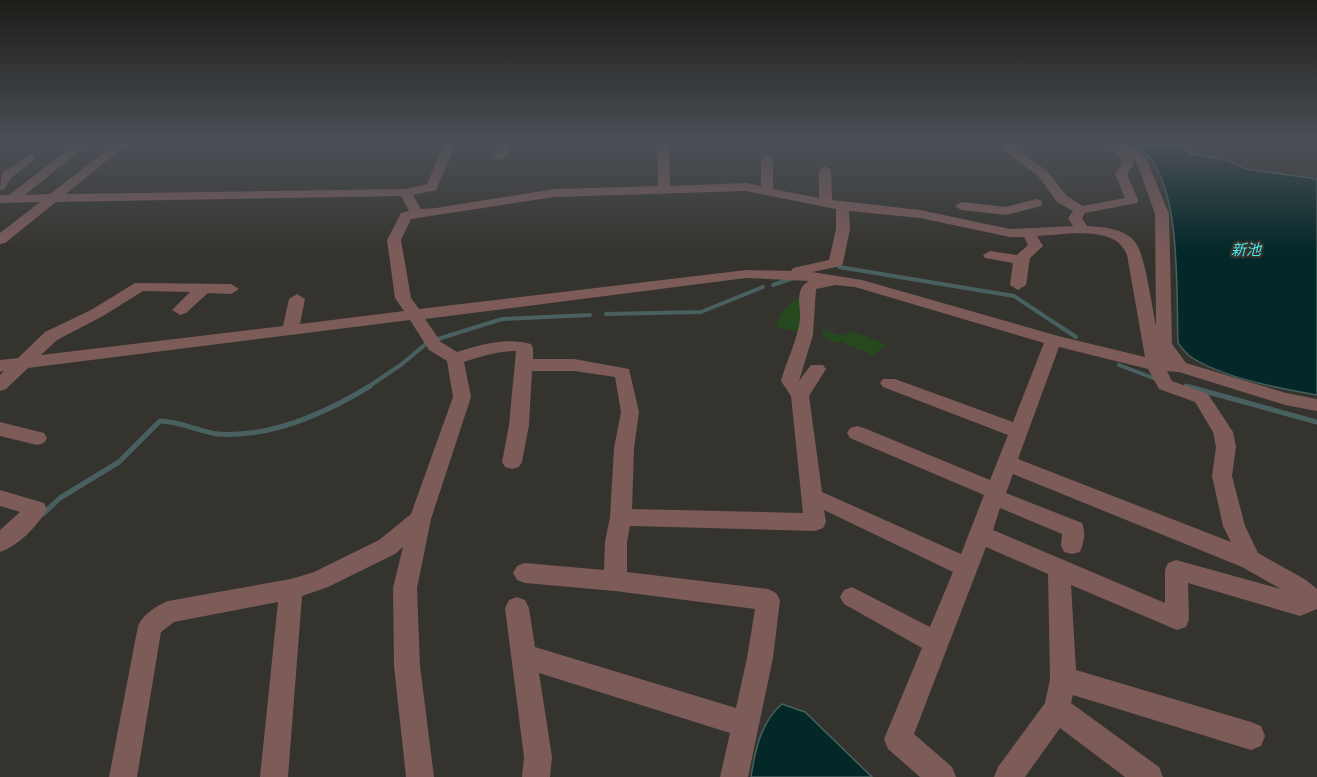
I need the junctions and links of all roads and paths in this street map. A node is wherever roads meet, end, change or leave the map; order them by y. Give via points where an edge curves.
1 (35, 178) edge
2 (79, 178) edge
3 (436, 178) edge
4 (663, 178) edge
5 (767, 178) edge
6 (825, 178) edge
7 (1046, 178) edge
8 (1123, 178) edge
9 (1149, 178) edge
10 (767, 189) junction
11 (663, 190) junction
12 (406, 193) junction
13 (56, 197) junction
14 (7, 199) edge
15 (826, 202) junction
16 (1036, 204) dead end
17 (842, 206) junction
18 (1081, 210) junction
19 (417, 213) junction
20 (951, 220) junction
21 (1082, 230) junction
22 (1029, 233) junction
23 (0, 240) edge
24 (990, 255) dead end
25 (1020, 260) junction
26 (834, 274) junction
27 (1018, 285) dead end
28 (203, 289) junction
29 (231, 289) dead end
30 (403, 298) junction
31 (297, 299) dead end
32 (180, 310) dead end
33 (415, 316) junction
34 (383, 320) junction
35 (290, 331) junction
36 (1053, 340) junction
37 (455, 359) junction
38 (22, 364) junction
39 (524, 365) junction
40 (0, 366) edge
41 (1165, 368) junction
42 (793, 371) junction
43 (889, 382) dead end
44 (0, 385) edge
45 (800, 396) junction
46 (1317, 405) edge
47 (1317, 418) edge
48 (0, 429) edge
49 (1017, 431) junction
50 (857, 433) dead end
51 (37, 438) dead end
52 (512, 462) dead end
53 (1007, 463) junction
54 (995, 494) junction
55 (0, 498) edge
56 (812, 498) junction
57 (621, 517) junction
58 (420, 519) junction
59 (980, 534) junction
60 (0, 543) edge
61 (1072, 545) dead end
62 (1250, 560) junction
63 (967, 568) junction
64 (1059, 570) junction
65 (525, 573) dead end
66 (615, 581) junction
67 (291, 589) junction
68 (852, 597) dead end
69 (517, 608) dead end
70 (936, 643) junction
71 (524, 656) junction
72 (1063, 679) junction
73 (1057, 709) junction
74 (745, 724) junction
75 (1251, 736) dead end
76 (123, 777) edge
77 (274, 777) edge
78 (420, 777) edge
79 (536, 777) edge
80 (734, 777) edge
81 (942, 777) edge
82 (1008, 777) edge
83 (1149, 777) edge

1 - 14 street
2 - 13 street
3 - 12 street via 432,187
4 - 11 street
5 - 10 street
6 - 15 street
7 - 18 street via 1062,199
8 - 18 street via 1132,200
9 - 41 street via 1162,214
10 - 11 street via 734,186
10 - 15 street
11 - 19 street via 545,194
12 - 13 street
12 - 19 street
13 - 14 street
13 - 23 street
15 - 17 street
16 - 20 street via 1006,211 964,202
17 - 20 street
17 - 26 street via 843,229
18 - 21 street via 1075,218
19 - 30 street via 406,216 394,240
20 - 22 street
21 - 22 street
21 - 41 street via 1103,231 1130,244
22 - 25 street via 1036,246
24 - 25 street
25 - 27 street
26 - 33 street via 746,274
26 - 36 street
26 - 42 street via 809,287 805,335
28 - 29 street
28 - 32 street
28 - 38 street via 140,286 51,336
30 - 33 street
30 - 34 street
31 - 35 street
33 - 34 street
33 - 37 street via 435,346
34 - 35 street
35 - 38 street
36 - 41 street
36 - 49 street
37 - 39 street via 515,345 525,348
37 - 58 street via 462,397
38 - 40 street
38 - 44 street
39 - 52 street
39 - 57 street via 574,365 623,373 630,412
41 - 46 street
41 - 47 street
41 - 62 street via 1165,385 1202,398 1223,432 1226,447 1222,476 1234,526
42 - 45 street via 790,381
42 - 45 street via 813,374
43 - 49 street
45 - 56 street
48 - 51 street
49 - 53 street
50 - 54 street
53 - 54 street
53 - 62 street
54 - 59 street
54 - 61 street via 1074,529
55 - 60 street via 36,509
56 - 57 street via 815,522
56 - 63 street via 826,501
57 - 66 street
58 - 67 street via 387,547 320,580
58 - 78 street via 405,588 407,666
59 - 63 street
59 - 64 street
62 - 64 street via 1298,586 1313,600 1300,604 1176,570 1177,619
63 - 70 street
64 - 72 street
65 - 66 street
66 - 74 street via 768,600
67 - 76 street via 168,612 150,626
67 - 77 street
68 - 70 street
69 - 71 street
70 - 81 street via 898,739
71 - 74 street
71 - 79 street via 538,758
72 - 73 street
72 - 75 street
73 - 82 street
73 - 83 street
74 - 80 street

